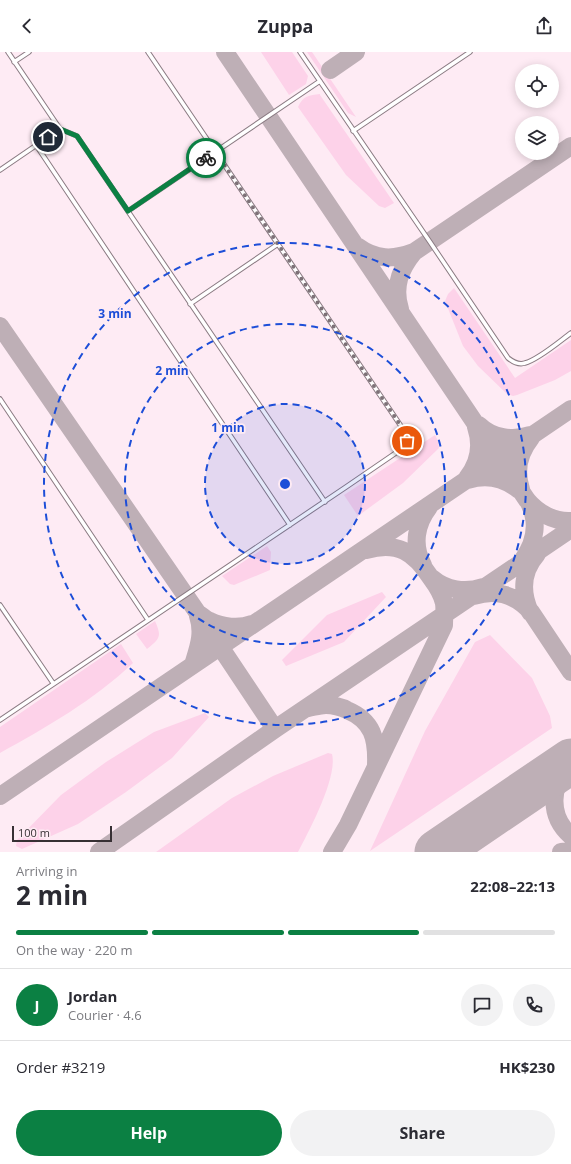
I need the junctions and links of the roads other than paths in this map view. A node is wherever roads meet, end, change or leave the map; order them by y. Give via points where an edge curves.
1 (8, 52) edge
2 (29, 52) edge
3 (148, 52) edge
4 (300, 52) edge
5 (470, 52) edge
6 (14, 62) junction
7 (320, 81) junction
8 (60, 129) junction
9 (353, 131) junction
10 (36, 145) junction
11 (215, 151) junction
12 (0, 170) edge
13 (128, 211) junction
14 (278, 244) junction
15 (190, 304) junction
16 (571, 334) edge
17 (0, 399) edge
18 (325, 502) junction
19 (290, 525) junction
20 (0, 605) edge
21 (148, 620) junction
22 (54, 683) junction
23 (0, 720) edge

1 - 6 lane
2 - 6 lane
3 - 11 lane
4 - 7 lane
5 - 9 lane
6 - 8 lane
7 - 9 lane
7 - 11 lane
8 - 10 lane
8 - 13 lane via 77,136
9 - 16 lane via 508,358 525,363
10 - 12 lane
10 - 19 lane
11 - 13 lane
11 - 14 lane
13 - 15 lane
14 - 15 lane
14 - 18 lane via 405,432 407,441 403,448
15 - 18 lane
17 - 21 lane
18 - 19 lane
19 - 21 lane
20 - 22 lane
21 - 22 lane
22 - 23 lane

